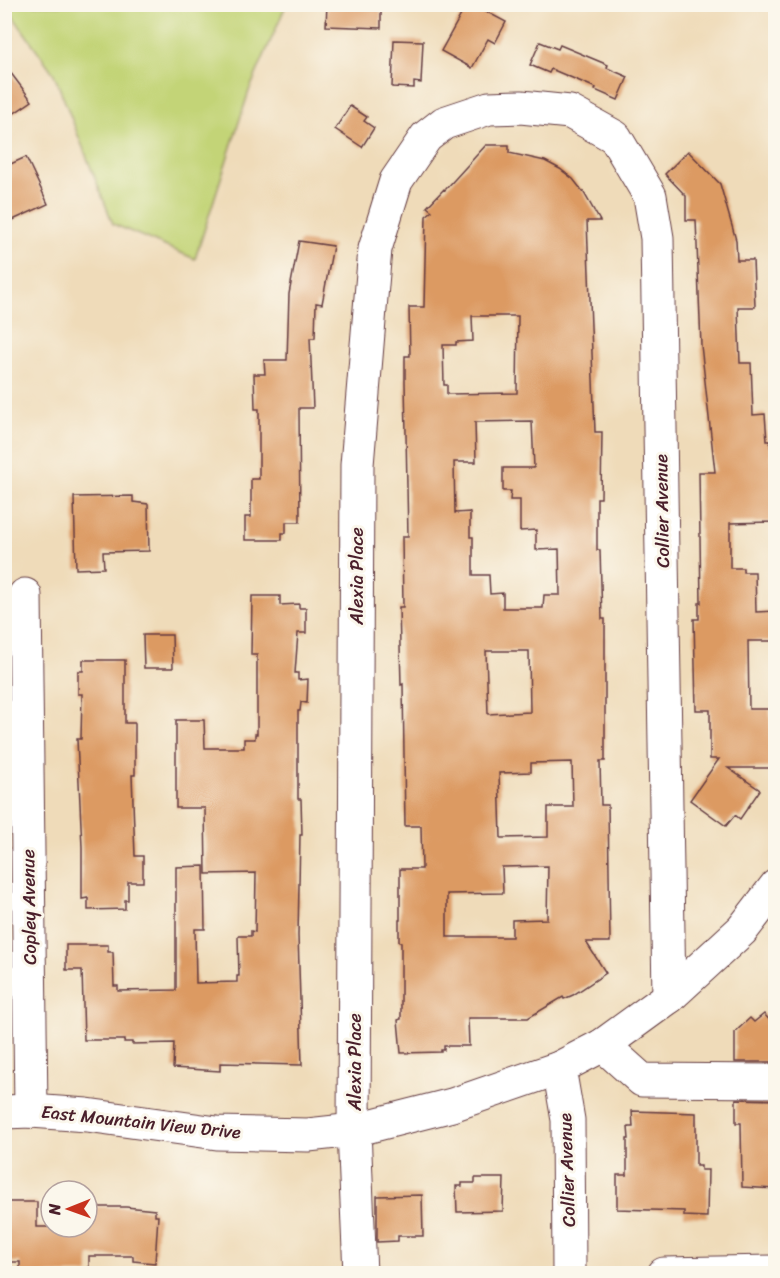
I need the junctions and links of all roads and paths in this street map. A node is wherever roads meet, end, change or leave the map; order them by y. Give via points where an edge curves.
1 (521, 107) joint
2 (25, 595) dead end
3 (776, 886) edge
4 (669, 997) junction
5 (603, 1045) junction
6 (559, 1068) junction
7 (776, 1081) edge
8 (18, 1111) edge
9 (354, 1130) junction
10 (776, 1272) edge
11 (360, 1274) edge
12 (569, 1274) edge
13 (664, 1274) edge

1 - 4 street, Collier Avenue via 570,112 615,137 650,196 657,238
1 - 9 street, Alexia Place via 489,108 444,123 426,137 396,181 375,249 357,465
2 - 8 street, Copley Avenue
3 - 4 street, East Mountain View Drive via 742,930
4 - 5 street, East Mountain View Drive
5 - 6 street, East Mountain View Drive
5 - 7 street via 642,1080
6 - 9 street, East Mountain View Drive via 452,1105
6 - 12 street, Collier Avenue via 568,1120
8 - 9 street, East Mountain View Drive via 87,1115 218,1133 308,1135
9 - 11 street, Alexia Place
10 - 13 street

